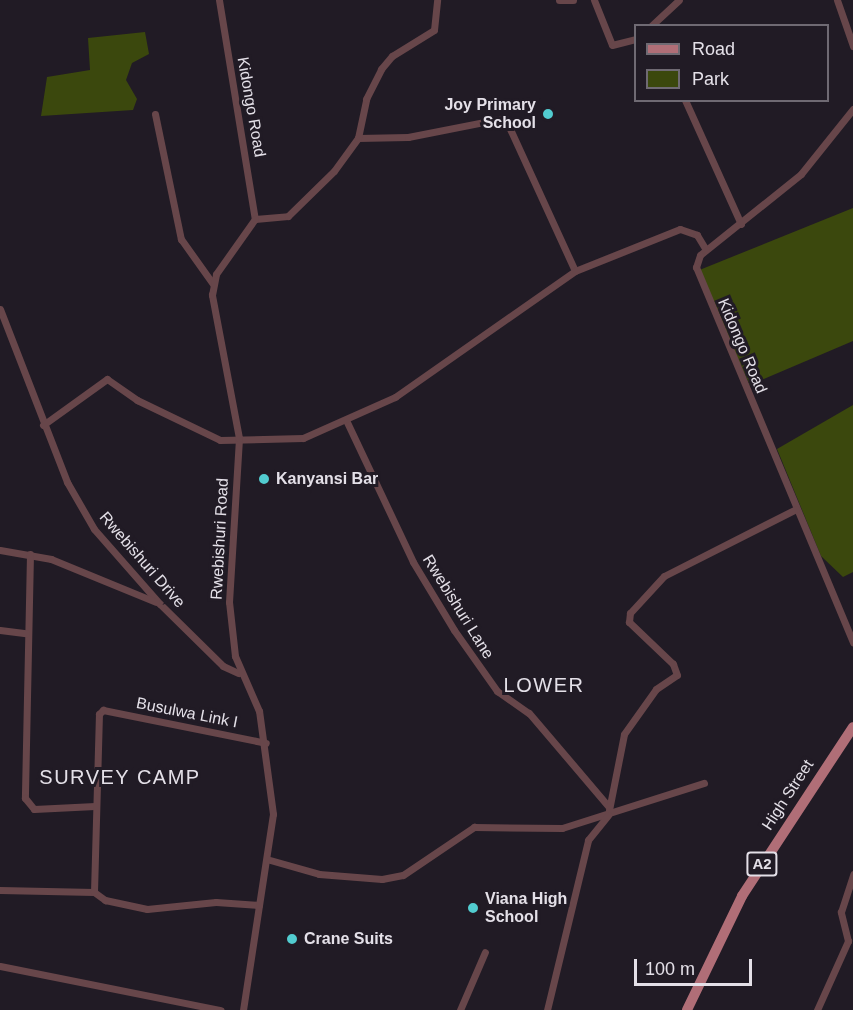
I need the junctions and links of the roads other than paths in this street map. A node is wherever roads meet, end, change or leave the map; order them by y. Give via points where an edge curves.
1 (219, 0) edge
2 (437, 0) edge
3 (559, 0) edge
4 (573, 0) edge
5 (594, 0) edge
6 (679, 0) edge
7 (837, 0) edge
8 (653, 24) edge
9 (634, 40) edge
10 (853, 46) edge
11 (686, 102) edge
12 (853, 110) edge
13 (155, 114) dead end
14 (358, 138) junction
15 (255, 219) junction
16 (741, 224) junction
17 (706, 250) junction
18 (575, 271) junction
19 (213, 284) junction
20 (0, 309) edge
21 (346, 420) junction
22 (43, 425) junction
23 (239, 438) junction
24 (796, 509) junction
25 (0, 550) edge
26 (30, 554) junction
27 (160, 604) junction
28 (0, 630) edge
29 (26, 633) junction
30 (853, 642) edge
31 (238, 673) junction
32 (853, 727) edge
33 (266, 743) junction
34 (704, 783) dead end
35 (95, 806) junction
36 (609, 811) junction
37 (270, 860) junction
38 (853, 874) edge
39 (0, 890) edge
40 (94, 892) junction
41 (259, 905) junction
42 (851, 939) edge
43 (485, 952) dead end
44 (0, 966) edge
45 (221, 1010) edge
46 (243, 1010) edge
47 (460, 1010) edge
48 (547, 1010) edge
49 (687, 1010) edge
50 (817, 1010) edge

1 - 15 street, Kidongo Road
2 - 14 street via 431,35 392,56 381,69 366,99
3 - 4 street
5 - 9 street via 612,45
6 - 8 street
7 - 10 street
11 - 16 street
12 - 16 street via 801,174
13 - 19 street via 181,239
14 - 15 street via 293,212 281,219
14 - 18 street via 408,137 505,118
15 - 19 street
16 - 17 street
17 - 18 street via 697,234 680,229
17 - 24 street, Kidongo Road via 696,272
18 - 21 street via 438,370
19 - 23 street, Rwebishuri Road
20 - 22 street, Rwebishuri Drive
21 - 23 street via 303,438 277,442
21 - 36 street, Rwebishuri Lane via 413,562 454,630 497,691 529,713
22 - 23 street via 107,379 137,400 220,440
22 - 27 street, Rwebishuri Drive via 94,529
23 - 31 street, Rwebishuri Road via 229,602
24 - 30 street, Kidongo Road
24 - 36 street via 664,576 630,613 629,622 673,664 677,675 656,689 624,734
25 - 26 street
26 - 27 street
26 - 29 street
27 - 31 street, Rwebishuri Drive via 223,666
28 - 29 street
29 - 35 street via 25,798 34,809
31 - 33 street, Rwebishuri Road via 259,711
32 - 49 main road, High Street / A2 via 742,896
33 - 35 street, Busulwa Link I via 103,710 97,719
33 - 37 street, Rwebishuri Road via 273,814
34 - 36 street
35 - 40 street
36 - 37 street via 528,831 474,827 403,875 382,879 319,874
36 - 48 street via 588,840
37 - 41 street, Rwebishuri Road
38 - 42 street via 842,912
39 - 40 street
40 - 41 street via 105,900 147,909 216,902
41 - 46 street, Rwebishuri Road
42 - 50 street
43 - 47 street
44 - 45 street

